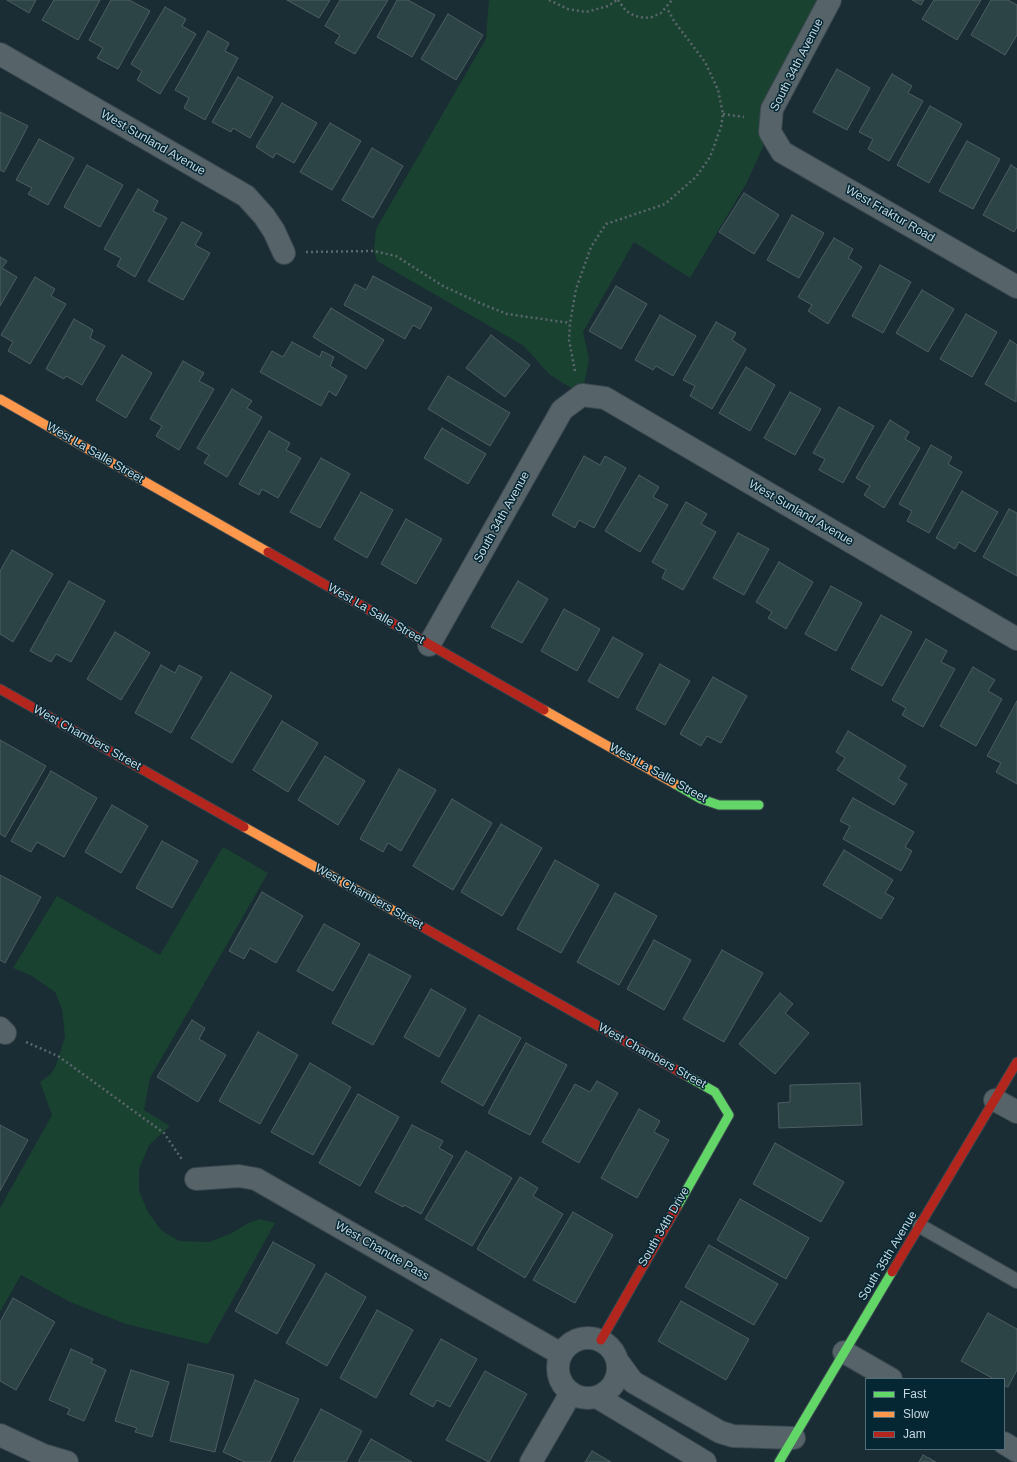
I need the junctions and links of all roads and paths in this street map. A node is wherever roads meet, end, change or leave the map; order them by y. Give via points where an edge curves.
1 (549, 0) edge
2 (618, 0) edge
3 (672, 0) edge
4 (827, 1) edge
5 (667, 8) junction
6 (0, 54) edge
7 (723, 114) junction
8 (744, 117) dead end
9 (770, 132) joint
10 (284, 253) joint
11 (1017, 287) edge
12 (570, 323) junction
13 (575, 371) dead end
14 (582, 396) joint
15 (0, 399) edge
16 (1017, 639) edge
17 (429, 644) junction
18 (0, 689) edge
19 (759, 805) dead end
20 (2, 1031) edge
21 (1017, 1062) edge
22 (995, 1100) junction
23 (1017, 1112) edge
24 (729, 1115) joint
25 (196, 1179) joint
26 (920, 1226) junction
27 (1017, 1281) edge
28 (600, 1340) junction
29 (844, 1352) junction
30 (561, 1354) junction
31 (619, 1363) junction
32 (889, 1378) edge
33 (571, 1393) junction
34 (597, 1397) junction
35 (0, 1435) edge
36 (794, 1438) junction
37 (1005, 1444) edge
38 (1017, 1450) edge
39 (67, 1462) edge
40 (531, 1462) edge
41 (705, 1462) edge
42 (779, 1462) edge

1 - 2 path via 568,9 586,12 608,6
2 - 5 path via 626,11 645,18 661,13
3 - 5 path
4 - 9 street, South 34th Avenue via 772,109
5 - 7 path via 705,62 718,90
6 - 10 street, West Sunland Avenue via 246,196 264,216
7 - 8 path
7 - 12 path via 710,157 696,178 665,204 606,224 591,247 576,289
9 - 11 street, West Fraktur Road via 782,152
10 - 12 path via 374,251 396,256 443,286 507,314
12 - 13 path
14 - 16 street, West Sunland Avenue via 605,398
14 - 17 street, South 34th Avenue via 562,410
15 - 17 street, West La Salle Street
17 - 19 street, West La Salle Street via 701,799 719,805
18 - 24 street, West Chambers Street via 715,1092
20 - 25 path via 58,1056 164,1133
21 - 22 street, South 35th Avenue
22 - 23 street
22 - 26 street, South 35th Avenue
24 - 28 street, South 34th Drive
25 - 30 street, West Chanute Pass via 239,1176 256,1179
26 - 27 lane
26 - 29 street, South 35th Avenue
28 - 30 street via 592,1337 574,1341
28 - 31 street via 609,1345
29 - 32 street
29 - 36 street, South 35th Avenue
30 - 33 street via 558,1366 560,1379
31 - 34 street via 617,1380 612,1388
31 - 36 street via 633,1382 720,1432 738,1436
33 - 34 street via 588,1398
33 - 40 street
34 - 41 street
35 - 39 street via 43,1455
36 - 42 street, South 35th Avenue
37 - 38 street

